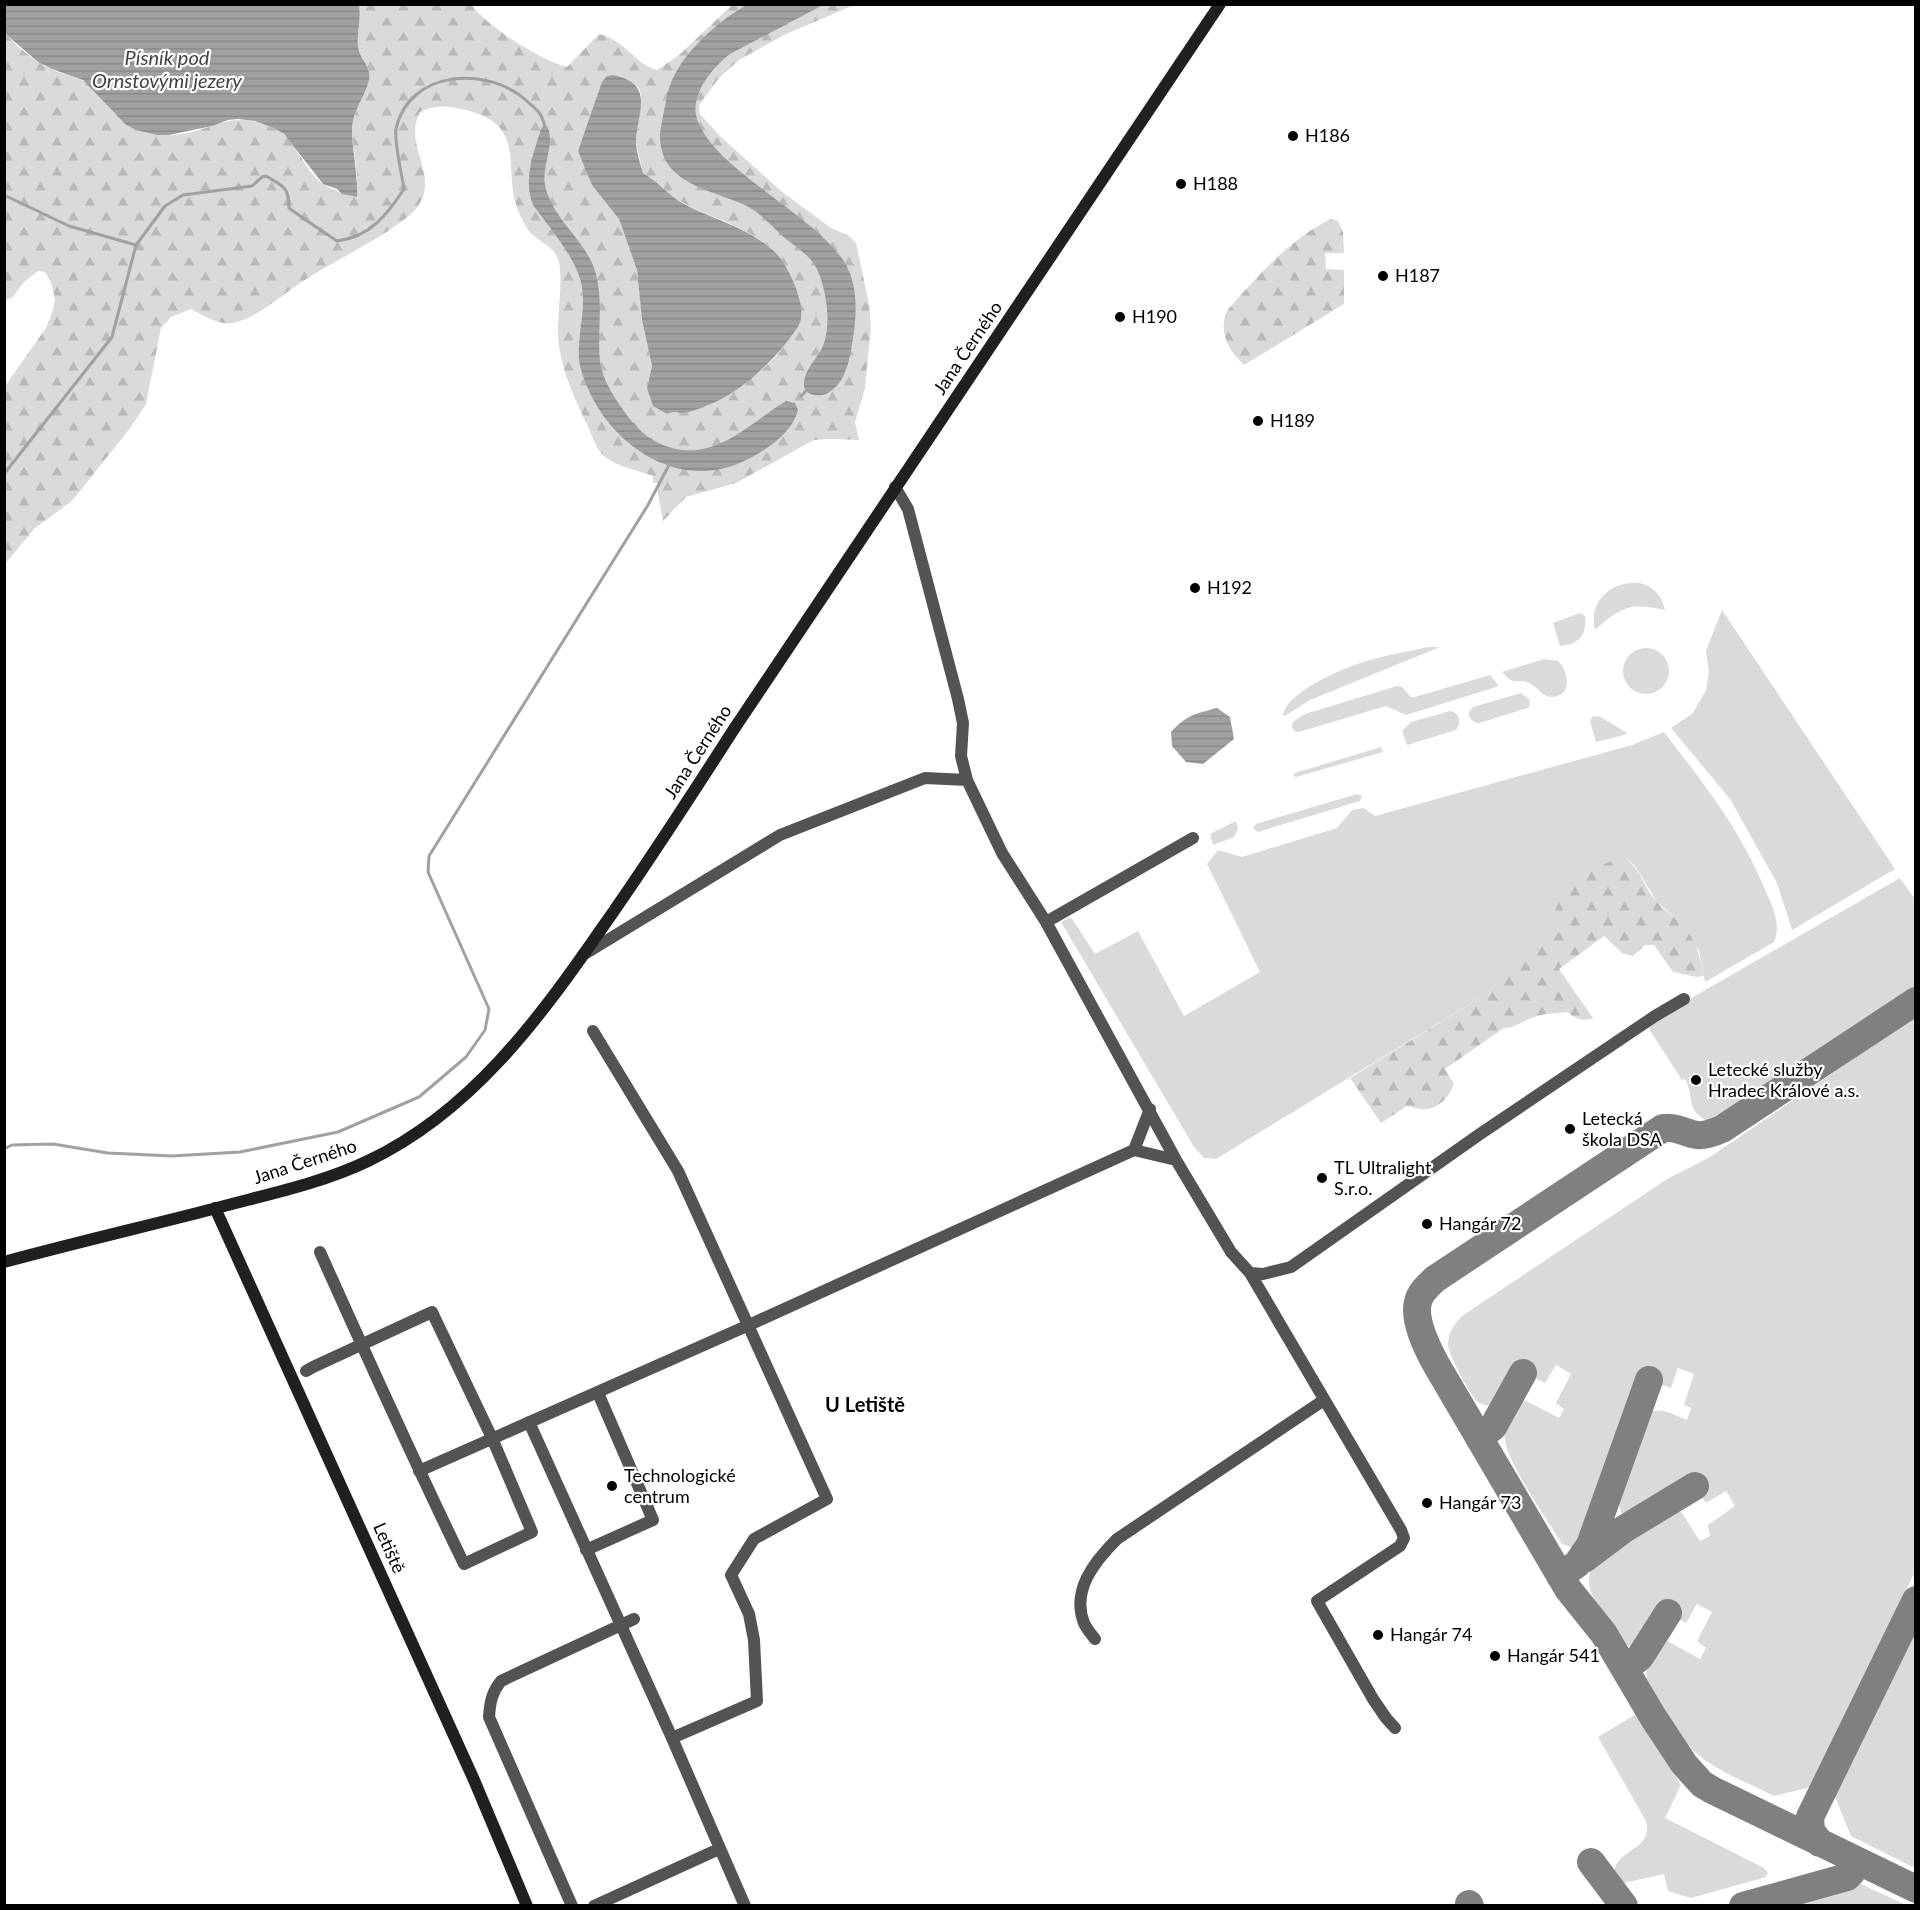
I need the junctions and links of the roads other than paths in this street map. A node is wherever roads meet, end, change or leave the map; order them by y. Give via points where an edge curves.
1 (1220, 4) edge
2 (896, 487) junction
3 (967, 780) junction
4 (1193, 838) dead end
5 (1046, 922) junction
6 (583, 955) junction
7 (1684, 999) dead end
8 (593, 1031) dead end
9 (1149, 1109) junction
10 (1134, 1150) junction
11 (1176, 1160) junction
12 (215, 1208) junction
13 (320, 1252) dead end
14 (4, 1262) edge
15 (1250, 1273) junction
16 (749, 1326) junction
17 (362, 1345) junction
18 (306, 1371) dead end
19 (598, 1393) junction
20 (1324, 1400) junction
21 (529, 1422) junction
22 (492, 1438) junction
23 (419, 1471) junction
24 (586, 1550) junction
25 (634, 1619) dead end
26 (620, 1625) junction
27 (1095, 1639) dead end
28 (1395, 1728) dead end
29 (672, 1738) junction
30 (719, 1849) junction
31 (527, 1905) edge
32 (572, 1905) edge
33 (594, 1905) edge
34 (745, 1905) edge

1 - 2 street, Jana Černého
2 - 3 street via 908,510 958,699 963,723 961,756
2 - 6 street, Jana Černého via 658,849
3 - 5 street via 1002,853
3 - 6 street via 925,778 780,835
4 - 5 street
5 - 9 street
6 - 12 street, Jana Černého via 535,1022 488,1073 398,1145 341,1172
7 - 15 street via 1480,1134 1291,1267 1263,1275
8 - 16 street via 678,1171
9 - 10 street
9 - 11 street
10 - 11 street
10 - 16 street
11 - 15 street via 1231,1252
12 - 14 street, Jana Černého
12 - 31 street, Letiště
13 - 17 street
15 - 20 street
16 - 19 street
16 - 29 street via 827,1499 754,1539 731,1575 749,1614 757,1701
17 - 18 street
17 - 22 street via 432,1312
17 - 23 street
19 - 21 street
19 - 24 street via 653,1520
20 - 27 street via 1116,1539 1097,1559 1084,1584 1080,1604 1084,1624
20 - 28 street via 1404,1538 1400,1546 1317,1601 1373,1699
21 - 22 street
21 - 24 street
22 - 23 street
22 - 23 street via 532,1532 464,1564
24 - 26 street
25 - 26 street
26 - 29 street
26 - 32 street via 501,1681 490,1702 489,1717
29 - 30 street
30 - 33 street
30 - 34 street

